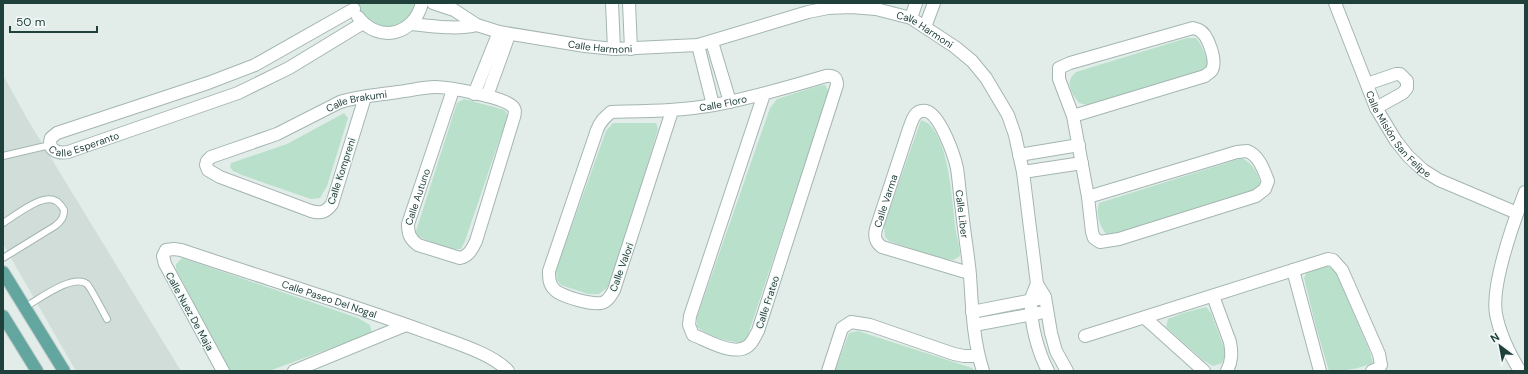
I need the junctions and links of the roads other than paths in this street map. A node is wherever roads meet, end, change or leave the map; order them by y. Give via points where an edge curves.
1 (422, 3) edge
2 (433, 3) edge
3 (612, 3) edge
4 (629, 3) edge
5 (916, 3) edge
6 (934, 3) edge
7 (1335, 3) edge
8 (354, 6) edge
9 (911, 18) junction
10 (362, 24) junction
11 (412, 24) junction
12 (477, 25) junction
13 (925, 26) junction
14 (504, 34) junction
15 (712, 42) junction
16 (698, 45) junction
17 (614, 49) junction
18 (631, 49) junction
19 (831, 75) joint
20 (1368, 84) junction
21 (453, 90) junction
22 (474, 94) junction
23 (764, 94) junction
24 (487, 96) junction
25 (365, 97) junction
26 (730, 102) junction
27 (713, 105) junction
28 (1376, 108) junction
29 (672, 111) junction
30 (515, 112) joint
31 (611, 112) joint
32 (1073, 116) junction
33 (104, 117) junction
34 (936, 120) joint
35 (112, 137) junction
36 (50, 145) junction
37 (1079, 145) junction
38 (1019, 155) junction
39 (3, 156) edge
40 (1082, 163) junction
41 (206, 165) joint
42 (1023, 172) junction
43 (1525, 192) edge
44 (1088, 197) junction
45 (1517, 213) junction
46 (3, 223) edge
47 (166, 250) joint
48 (3, 258) edge
49 (1293, 270) junction
50 (3, 272) edge
51 (970, 273) junction
52 (1037, 284) junction
53 (1213, 296) junction
54 (1045, 297) junction
55 (1030, 300) junction
56 (25, 308) junction
57 (1046, 311) junction
58 (972, 312) junction
59 (1032, 314) junction
60 (3, 316) edge
61 (1145, 318) junction
62 (107, 319) dead end
63 (406, 324) junction
64 (974, 325) junction
65 (1085, 336) dead end
66 (978, 356) junction
67 (490, 358) junction
68 (503, 369) edge
69 (37, 371) edge
70 (64, 371) edge
71 (224, 371) edge
72 (294, 371) edge
73 (491, 371) edge
74 (828, 371) edge
75 (983, 371) edge
76 (1048, 371) edge
77 (1067, 371) edge
78 (1204, 371) edge
79 (1227, 371) edge
80 (1320, 371) edge
81 (1372, 371) edge
82 (1520, 371) edge

1 - 11 street
2 - 12 street, Calle Harmoni via 454,10
3 - 17 street
4 - 18 street
5 - 9 street
6 - 13 street
7 - 20 street, Calle Misión San Felipe
8 - 10 street
8 - 33 street, Calle Esperanto via 255,65
9 - 13 street, Calle Harmoni
9 - 15 street, Calle Harmoni via 876,9 851,6 828,8
10 - 11 street via 374,31 387,34 400,31
10 - 35 street, Calle Esperanto via 257,84
11 - 12 street, Calle Harmoni via 454,28
12 - 14 street, Calle Harmoni
13 - 38 street, Calle Harmoni via 972,61 986,78 1008,115
14 - 17 street, Calle Harmoni
14 - 22 street
14 - 24 street
15 - 16 street, Calle Harmoni
15 - 26 street
16 - 18 street, Calle Harmoni
16 - 27 street
17 - 18 street, Calle Harmoni
19 - 23 street, Calle Floro
19 - 23 street, Calle Frateo via 837,80 837,86 758,331 748,347 735,351 693,335 689,325 690,316
20 - 28 street, Calle Misión San Felipe
20 - 28 street via 1396,74 1400,74 1407,81 1404,94
21 - 22 street, Calle Brakumi
21 - 25 street, Calle Brakumi via 433,87
21 - 30 street, Calle Autuno via 408,224 410,237 418,245 460,258 468,254 476,241
22 - 24 street, Calle Brakumi
23 - 26 street, Calle Floro
24 - 30 street, Calle Brakumi via 512,105
25 - 41 street, Calle Brakumi via 340,102 277,134 218,154 211,157
25 - 41 street, Calle Kompreni via 332,204 324,212 311,211 220,177 208,170
26 - 27 street, Calle Floro
27 - 29 street, Calle Floro
28 - 45 street, Calle Misión San Felipe via 1396,141 1422,170 1438,180
29 - 31 street, Calle Floro
29 - 31 street, Calle Valori via 614,290 603,303 596,304 558,294 552,288 549,271 597,130 604,117
32 - 32 street via 1205,76 1212,70 1214,60 1206,36 1193,28 1063,65 1059,68 1059,79
32 - 37 street
33 - 35 street
33 - 36 street, Calle Esperanto via 57,133 51,138
34 - 51 street, Calle Liber via 948,142 957,168
34 - 51 street, Calle Varma via 929,112 922,111 913,117 876,229 875,239 882,246
35 - 36 street, Calle Esperanto via 62,154 54,151
36 - 39 lane
37 - 38 street
37 - 40 street
38 - 42 street, Calle Harmoni
40 - 42 street
40 - 44 street
42 - 52 street, Calle Harmoni
43 - 45 street
44 - 44 street via 1247,151 1259,161 1268,181 1265,188 1256,196 1109,242 1100,242 1094,238
45 - 82 street via 1496,288 1496,313 1504,341
46 - 48 lane via 44,199 56,201 64,210 62,221
47 - 63 street, Calle Paseo Del Nogal via 181,250
47 - 71 street, Calle Nuez De Maja via 163,256 165,264
49 - 53 street
49 - 80 street
49 - 81 street via 1328,259 1339,266 1379,354 1381,365
50 - 56 main road
51 - 58 street, Calle Liber
52 - 54 street, Calle Harmoni
52 - 55 street
53 - 61 street
53 - 79 street via 1231,350
54 - 55 street
54 - 57 street, Calle Harmoni
55 - 58 street
55 - 59 street
56 - 62 lane via 65,284 80,281 87,284
56 - 70 main road
57 - 59 street
57 - 77 street, Calle Harmoni via 1056,351
58 - 64 street, Calle Liber
59 - 64 street
59 - 76 street via 1035,337
60 - 69 main road
61 - 65 street
61 - 78 street
63 - 67 street, Calle Paseo Del Nogal
63 - 72 street
64 - 66 street, Calle Liber
66 - 74 street via 954,354 870,325 851,322 842,328
66 - 75 street, Calle Liber
67 - 68 street, Calle Paseo Del Nogal
67 - 73 street

